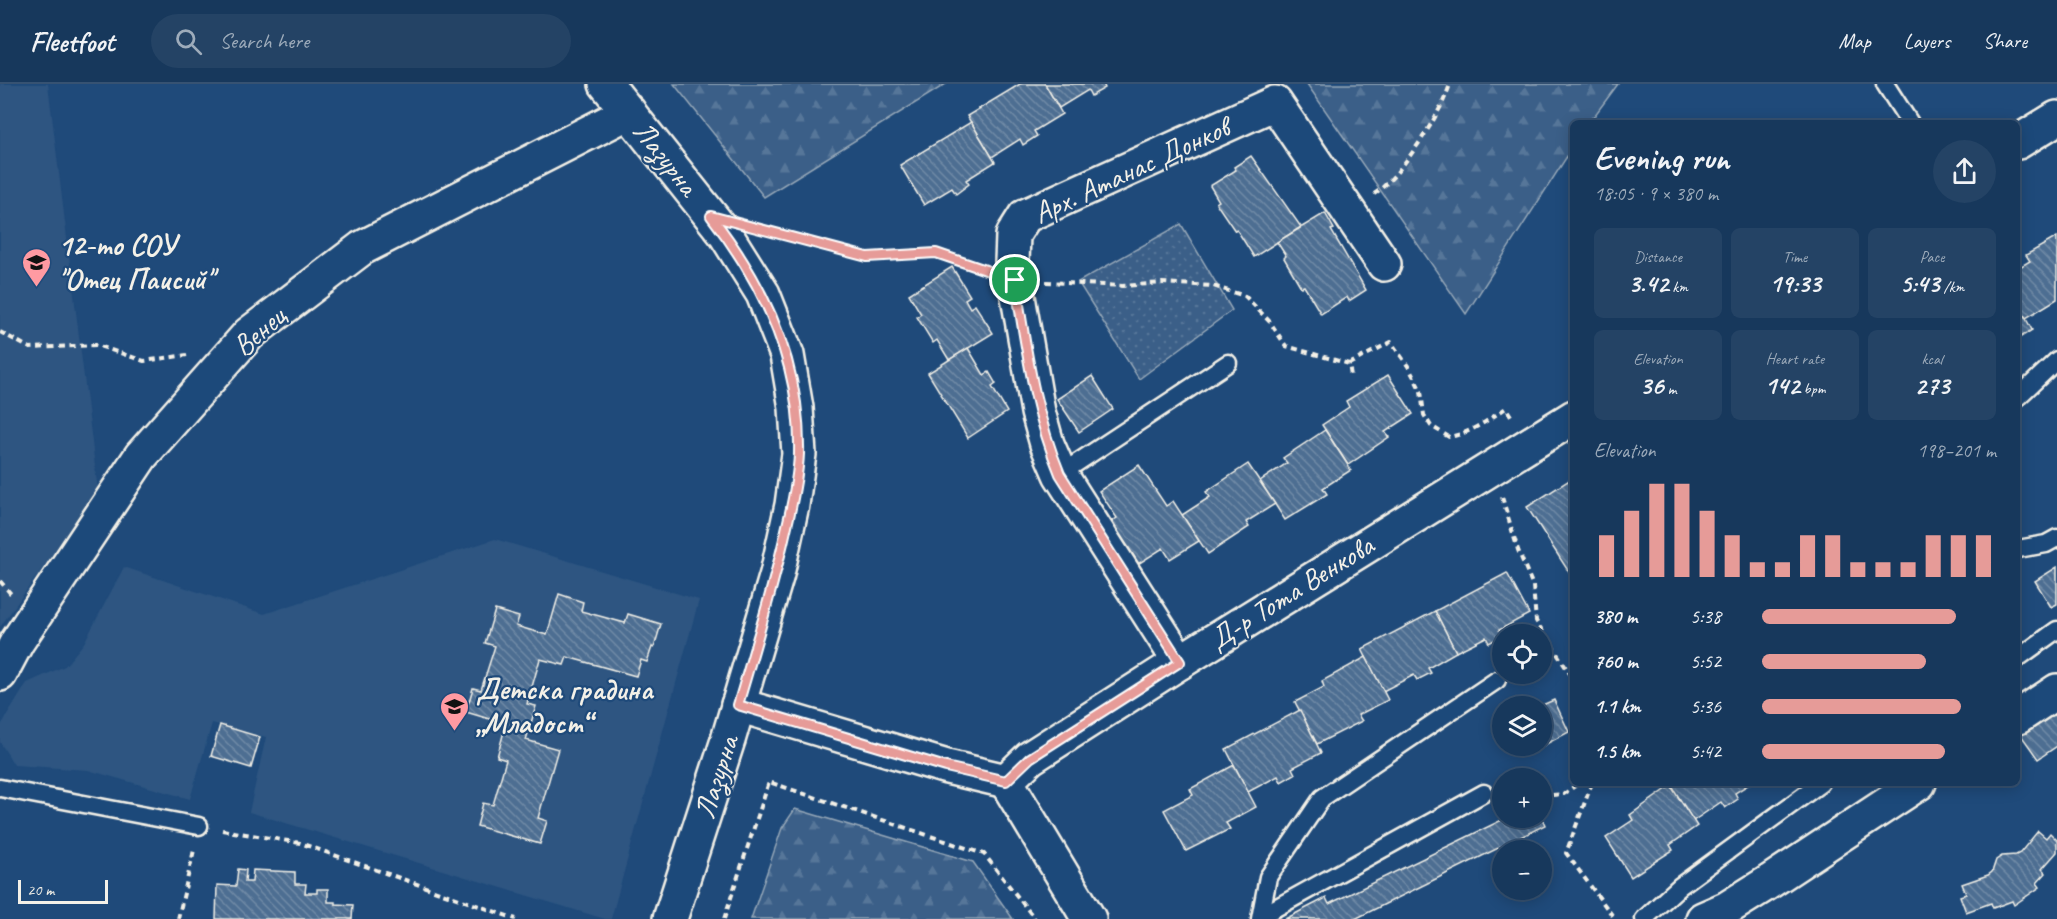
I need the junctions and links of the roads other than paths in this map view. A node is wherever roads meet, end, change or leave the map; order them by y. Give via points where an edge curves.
1 (606, 84) edge
2 (1886, 84) edge
3 (629, 112) junction
4 (2057, 118) edge
5 (1908, 120) edge
6 (2020, 141) edge
7 (1384, 264) dead end
8 (2057, 360) edge
9 (1228, 363) dead end
10 (2020, 395) edge
11 (1570, 419) edge
12 (1060, 474) junction
13 (2057, 538) edge
14 (2020, 549) edge
15 (2057, 630) edge
16 (2020, 657) edge
17 (1180, 662) junction
18 (0, 674) edge
19 (1492, 683) edge
20 (2057, 691) edge
21 (738, 705) junction
22 (2020, 716) edge
23 (1006, 781) junction
24 (1817, 786) edge
25 (1914, 786) edge
26 (0, 788) edge
27 (1484, 793) dead end
28 (200, 826) road end
29 (1261, 917) edge
30 (670, 919) edge
31 (1089, 919) edge
32 (1644, 919) edge
33 (1703, 919) edge

1 - 3 street, Лазурна
2 - 5 lane
3 - 18 street, Венец via 362,248 249,334 141,456 17,642
3 - 21 street, Лазурна via 726,235 763,294 787,356 799,454 792,505 777,574
4 - 6 street
7 - 12 street, Арх. Атанас Донков via 1275,103 1025,216 1012,235 1012,262 1038,412
8 - 10 lane
9 - 12 lane
11 - 17 street, Д-р Тота Венкова
12 - 17 street
13 - 14 lane
15 - 16 lane
17 - 23 street, Д-р Тота Венкова via 1030,758
19 - 29 lane via 1322,798 1268,877
20 - 22 street
21 - 23 street
21 - 30 street, Лазурна
23 - 31 street
24 - 32 lane via 1680,886
25 - 33 street via 1766,884
26 - 28 lane
27 - 29 lane

